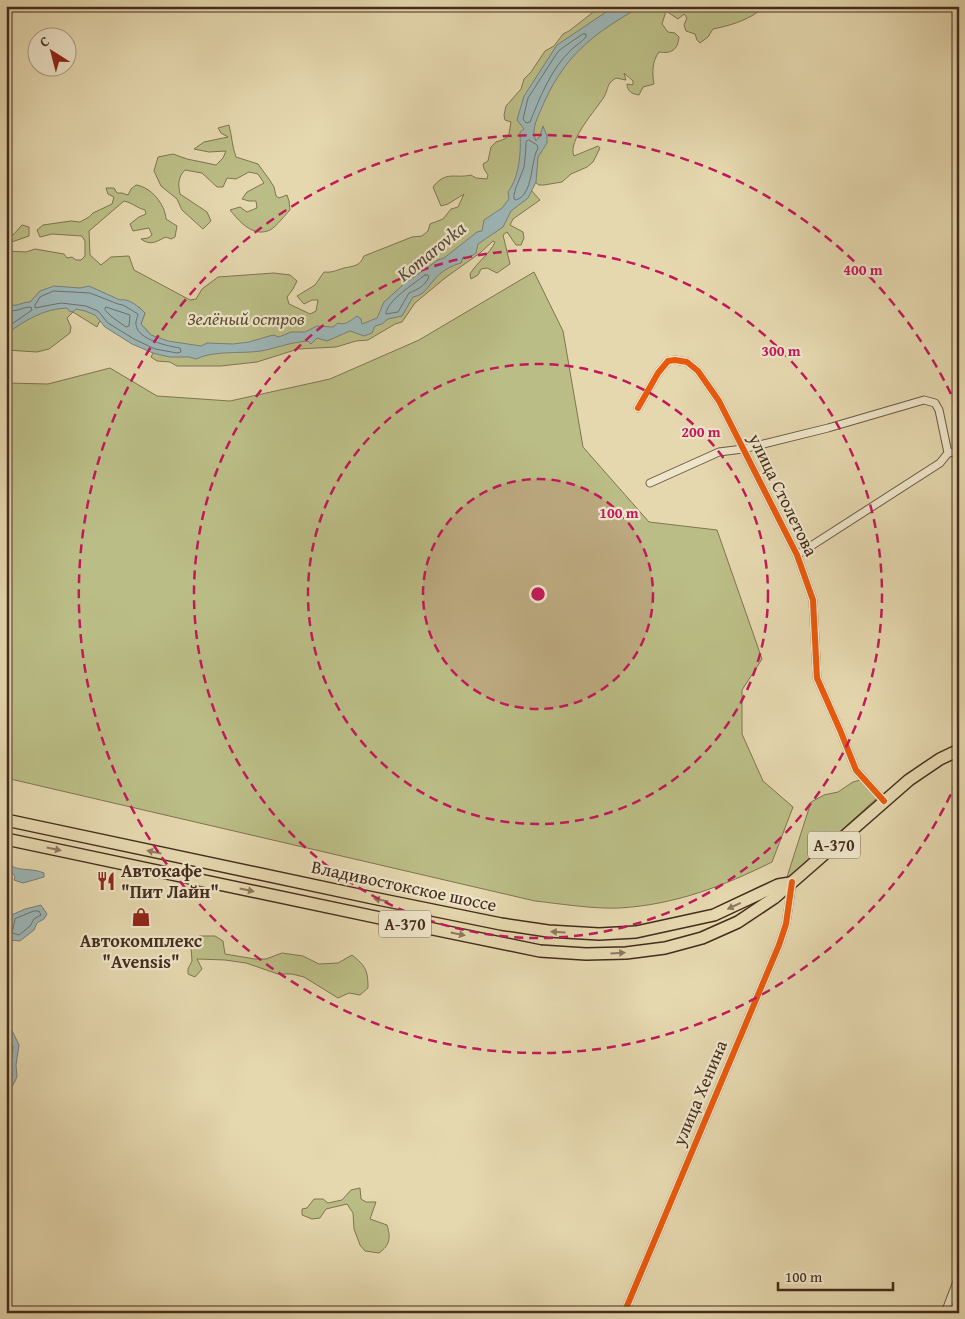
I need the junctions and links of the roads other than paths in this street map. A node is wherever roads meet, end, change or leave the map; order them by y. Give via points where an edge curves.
1 (638, 408) dead end
2 (743, 449) junction
3 (959, 451) edge
4 (948, 453) junction
5 (650, 483) dead end
6 (797, 555) junction
7 (959, 750) edge
8 (884, 801) junction
9 (6, 820) edge
10 (6, 839) edge
11 (792, 882) junction
12 (518, 927) junction
13 (516, 946) junction
14 (959, 1276) edge
15 (624, 1313) edge
16 (945, 1313) edge

1 - 2 street, улица Столетова via 668,361 687,362 719,400
2 - 4 street via 924,400 935,403 939,410
2 - 5 street via 719,452
2 - 6 street, улица Столетова
3 - 4 street
4 - 6 street via 924,474
6 - 8 street, улица Столетова via 813,600 816,678 856,770
7 - 8 highway, Владивостокское шоссе / А-370 via 909,780
8 - 11 highway, Владивостокское шоссе / А-370
12 -> 9 highway, Владивостокское шоссе / А-370
10 -> 13 highway, Владивостокское шоссе / А-370
11 -> 12 highway, Владивостокское шоссе / А-370 via 778,885 714,915 636,932 599,934
13 -> 11 highway, Владивостокское шоссе / А-370 via 586,954 665,948 702,938 738,922
11 - 15 street, улица Хенина via 780,945
12 - 13 highway via 525,937
14 - 16 street

